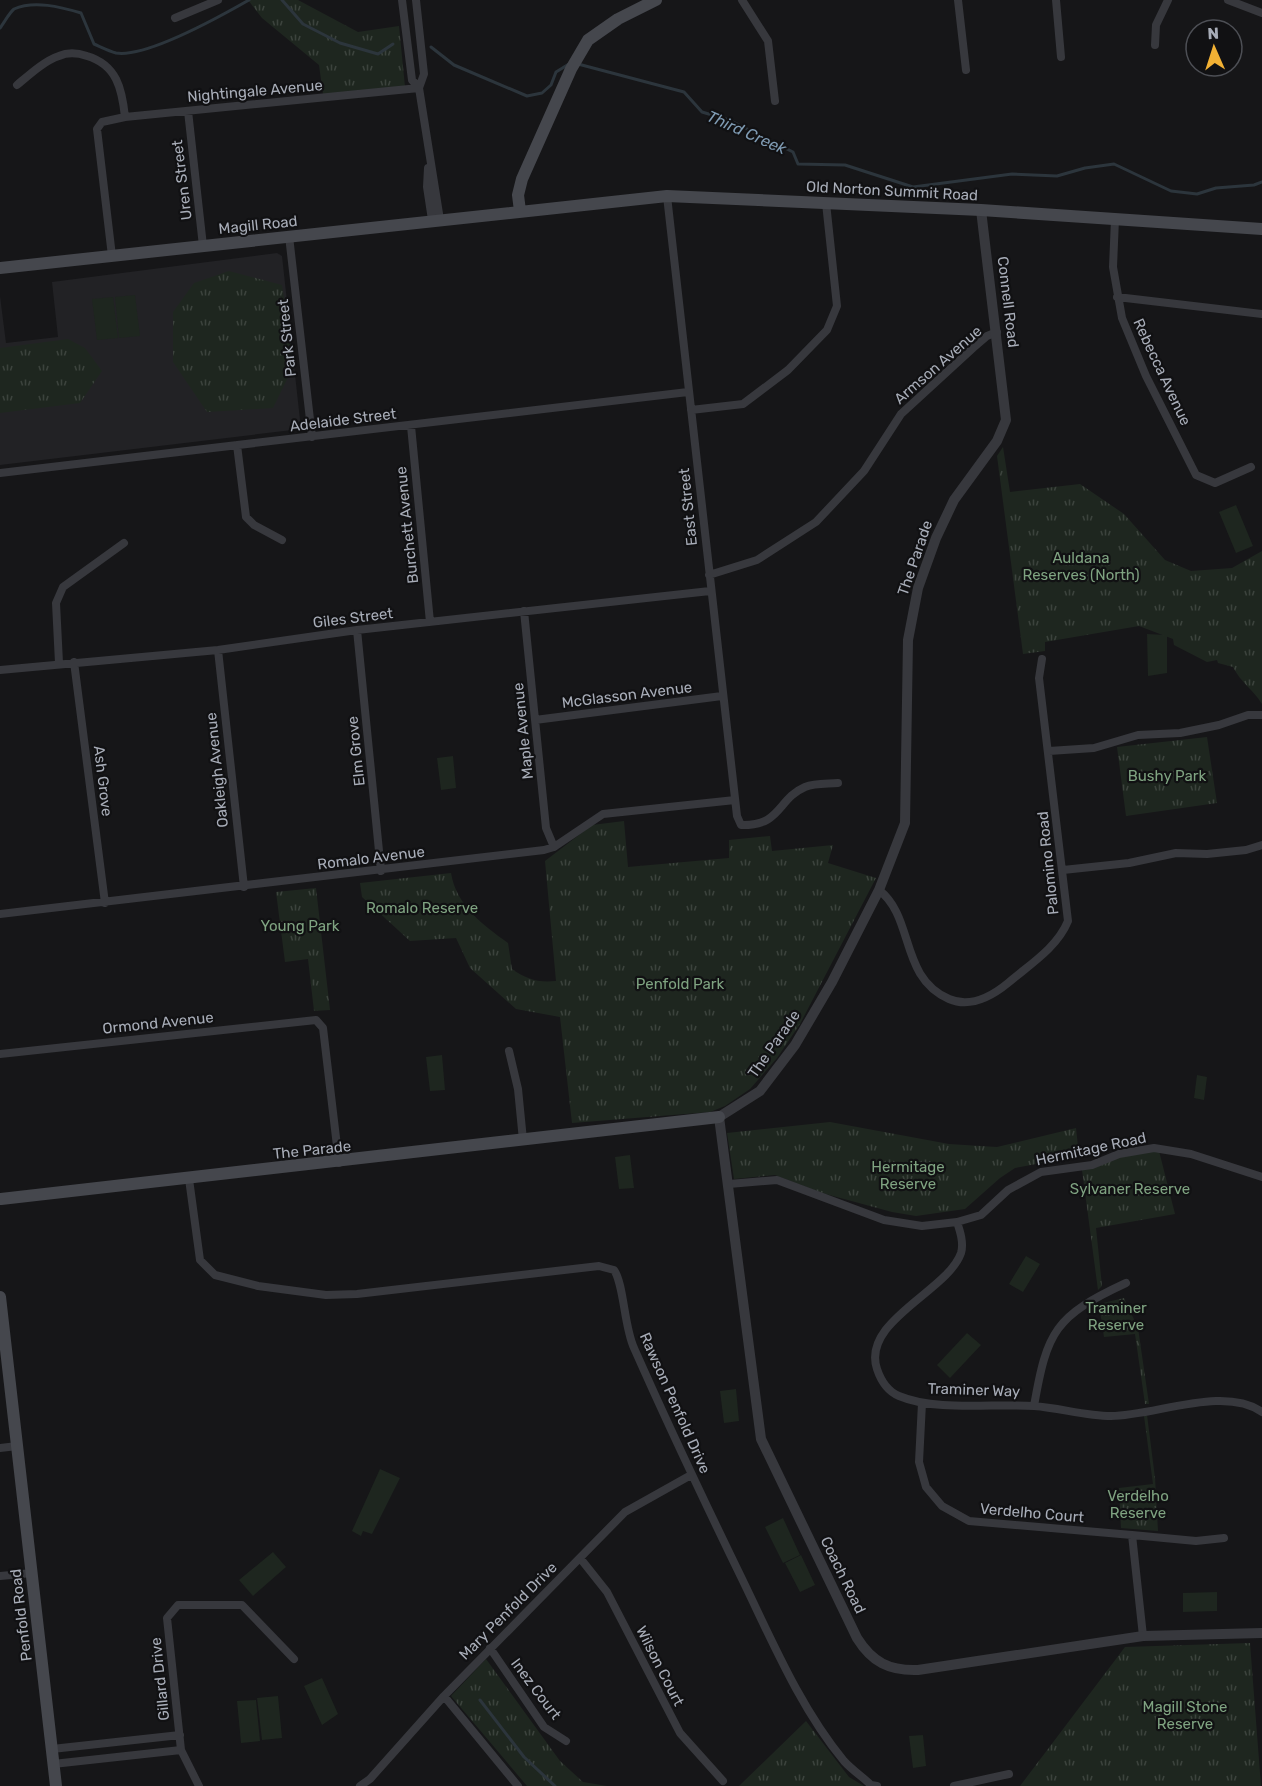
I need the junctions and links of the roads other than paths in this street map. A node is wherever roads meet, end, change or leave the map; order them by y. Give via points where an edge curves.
1 (218, 0) edge
2 (402, 0) edge
3 (416, 0) edge
4 (656, 0) edge
5 (742, 0) edge
6 (958, 0) edge
7 (1056, 0) edge
8 (1168, 0) edge
9 (1228, 0) edge
10 (1262, 13) edge
11 (175, 18) dead end
12 (1155, 45) dead end
13 (1061, 57) dead end
14 (966, 70) dead end
15 (17, 85) dead end
16 (419, 88) junction
17 (775, 100) dead end
18 (188, 111) junction
19 (125, 117) junction
20 (667, 196) junction
21 (826, 203) junction
22 (981, 210) junction
23 (520, 211) junction
24 (1115, 219) junction
25 (436, 220) junction
26 (1262, 229) edge
27 (289, 236) junction
28 (203, 246) junction
29 (112, 256) junction
30 (0, 268) edge
31 (1117, 297) junction
32 (1262, 314) edge
33 (997, 332) junction
34 (688, 392) junction
35 (1004, 397) joint
36 (691, 410) junction
37 (411, 426) junction
38 (312, 437) junction
39 (237, 445) junction
40 (1251, 467) dead end
41 (0, 473) edge
42 (282, 540) dead end
43 (124, 543) dead end
44 (709, 575) junction
45 (710, 591) junction
46 (524, 611) junction
47 (430, 622) junction
48 (357, 630) junction
49 (218, 650) junction
50 (1042, 660) dead end
51 (74, 662) junction
52 (59, 663) junction
53 (0, 670) edge
54 (722, 696) junction
55 (1262, 715) edge
56 (535, 720) junction
57 (1049, 751) junction
58 (838, 783) dead end
59 (735, 800) junction
60 (1262, 844) edge
61 (554, 847) junction
62 (381, 870) junction
63 (1063, 870) junction
64 (244, 887) junction
65 (879, 890) junction
66 (105, 903) junction
67 (0, 914) edge
68 (509, 1051) dead end
69 (0, 1054) edge
70 (719, 1117) junction
71 (523, 1140) junction
72 (339, 1163) junction
73 (1262, 1177) edge
74 (189, 1179) junction
75 (729, 1184) junction
76 (0, 1201) edge
77 (957, 1222) junction
78 (1126, 1283) dead end
79 (0, 1297) edge
80 (922, 1402) junction
81 (1034, 1406) junction
82 (1262, 1412) edge
83 (17, 1446) junction
84 (0, 1448) edge
85 (691, 1475) junction
86 (1132, 1535) junction
87 (1224, 1538) dead end
88 (580, 1558) junction
89 (32, 1573) junction
90 (0, 1576) edge
91 (1262, 1633) edge
92 (1143, 1636) junction
93 (490, 1648) junction
94 (294, 1659) dead end
95 (444, 1695) junction
96 (180, 1735) junction
97 (566, 1741) dead end
98 (52, 1749) junction
99 (181, 1750) junction
100 (53, 1764) junction
101 (1009, 1774) dead end
102 (723, 1781) dead end
103 (56, 1786) edge
104 (199, 1786) edge
105 (360, 1786) edge
106 (518, 1786) edge
107 (877, 1786) edge
108 (954, 1786) edge

1 - 11 street
2 - 16 street via 412,80
3 - 16 street via 424,74
4 - 23 main road via 600,30 580,52 519,186
5 - 17 street via 768,41
6 - 14 street
7 - 13 street
8 - 12 street via 1156,25
9 - 10 street
15 - 19 street via 58,56 77,53 109,66 123,96
16 - 18 street, Nightingale Avenue
16 - 25 street via 429,162 427,187
18 - 19 street, Nightingale Avenue
18 - 28 street, Uren Street
19 - 29 street, Nightingale Avenue via 107,120 98,129
20 - 21 main road, Old Norton Summit Road
20 - 23 main road, Old Norton Summit Road
20 - 34 street, East Street
21 - 22 main road, Old Norton Summit Road
21 - 36 street via 837,306 827,330 788,370 743,404
22 - 24 main road, Old Norton Summit Road
22 - 33 street, Connell Road
23 - 25 main road, Magill Road
24 - 26 main road, Old Norton Summit Road
24 - 31 street, Rebecca Avenue via 1113,267
25 - 27 main road, Magill Road
27 - 28 main road, Magill Road
27 - 38 street, Park Street
28 - 29 main road, Magill Road
29 - 30 main road, Magill Road
31 - 32 street
31 - 40 street, Rebecca Avenue via 1146,376 1196,475 1215,483
33 - 35 street, Connell Road
33 - 44 street, Armson Avenue via 980,342 901,414 864,471 816,522 757,560
34 - 36 street, East Street
34 - 37 street, Adelaide Street
35 - 65 street, The Parade via 1004,429 954,500 918,588 908,640 905,823
36 - 44 street, East Street
37 - 38 street, Adelaide Street
37 - 47 street, Burchett Avenue
38 - 39 street, Adelaide Street
39 - 41 street, Adelaide Street
39 - 42 street via 246,517
43 - 52 street via 63,587 56,603
44 - 45 street, East Street
45 - 46 street, Giles Street
45 - 54 street, East Street
46 - 47 street, Giles Street
46 - 56 street, Maple Avenue
47 - 48 street, Giles Street
48 - 49 street, Giles Street
48 - 62 street, Elm Grove
49 - 51 street, Giles Street
49 - 64 street, Oakleigh Avenue
50 - 57 street, Palomino Road via 1040,678
51 - 52 street, Giles Street
51 - 66 street, Ash Grove
52 - 53 street, Giles Street
54 - 56 street, McGlasson Avenue
54 - 59 street, East Street
55 - 57 street via 1248,715 1180,733 1138,735 1094,748
56 - 61 street, Maple Avenue via 546,828
57 - 63 street, Palomino Road
58 - 59 street, East Street via 803,788 772,818 756,825 741,825
59 - 61 street, Romalo Avenue via 603,814
60 - 63 street via 1246,850 1207,855 1176,853
61 - 62 street, Romalo Avenue
62 - 64 street, Romalo Avenue
63 - 65 street, Palomino Road via 1068,921 1062,936 1002,988 980,1000 961,1004 938,994 918,974 892,906
64 - 66 street, Romalo Avenue
65 - 70 street, The Parade via 829,989 795,1045 760,1091
66 - 67 street, Romalo Avenue
68 - 71 street
69 - 72 street, Ormond Avenue via 320,1022
70 - 71 main road, The Parade
70 - 75 street, Coach Road
71 - 72 main road, The Parade
72 - 74 main road, The Parade
73 - 77 street, Hermitage Road via 1191,1154 1154,1148 1119,1154 1092,1165 1041,1172 1008,1190 981,1215
74 - 76 main road, The Parade
74 - 85 street, Rawson Penfold Drive via 200,1260 215,1275 258,1286 326,1295 599,1266 614,1270 632,1343
75 - 77 street, Hermitage Road via 777,1180 884,1220 922,1226
75 - 92 street, Coach Road via 761,1439 850,1625 869,1655 887,1667 918,1670
77 - 80 street, Traminer Way via 962,1237 961,1253 896,1319 877,1345 876,1366 883,1384 897,1396
78 - 81 street via 1086,1303 1058,1327 1046,1347
79 - 83 main road, Penfold Road
80 - 81 street, Traminer Way
80 - 86 street, Verdelho Court via 919,1462 926,1487 942,1506 969,1521
81 - 82 street, Traminer Way via 1111,1416 1211,1401 1253,1406
83 - 84 street
83 - 89 main road, Penfold Road
85 - 88 street, Mary Penfold Drive via 625,1512
85 - 107 street, Rawson Penfold Drive via 815,1720 845,1762
86 - 87 street, Verdelho Court via 1196,1541
86 - 92 street
88 - 93 street, Mary Penfold Drive
88 - 102 street, Wilson Court via 607,1592 680,1733
89 - 90 street
89 - 98 main road, Penfold Road
91 - 92 street, Coach Road
93 - 95 street, Mary Penfold Drive
93 - 97 street, Inez Court via 544,1727
94 - 96 street, Gillard Drive via 242,1605 178,1605 167,1617
95 - 105 street, Mary Penfold Drive
95 - 106 street
96 - 98 street
96 - 99 street, Gillard Drive
98 - 100 main road, Penfold Road
99 - 100 street
99 - 104 street
100 - 103 main road, Penfold Road
101 - 108 street

